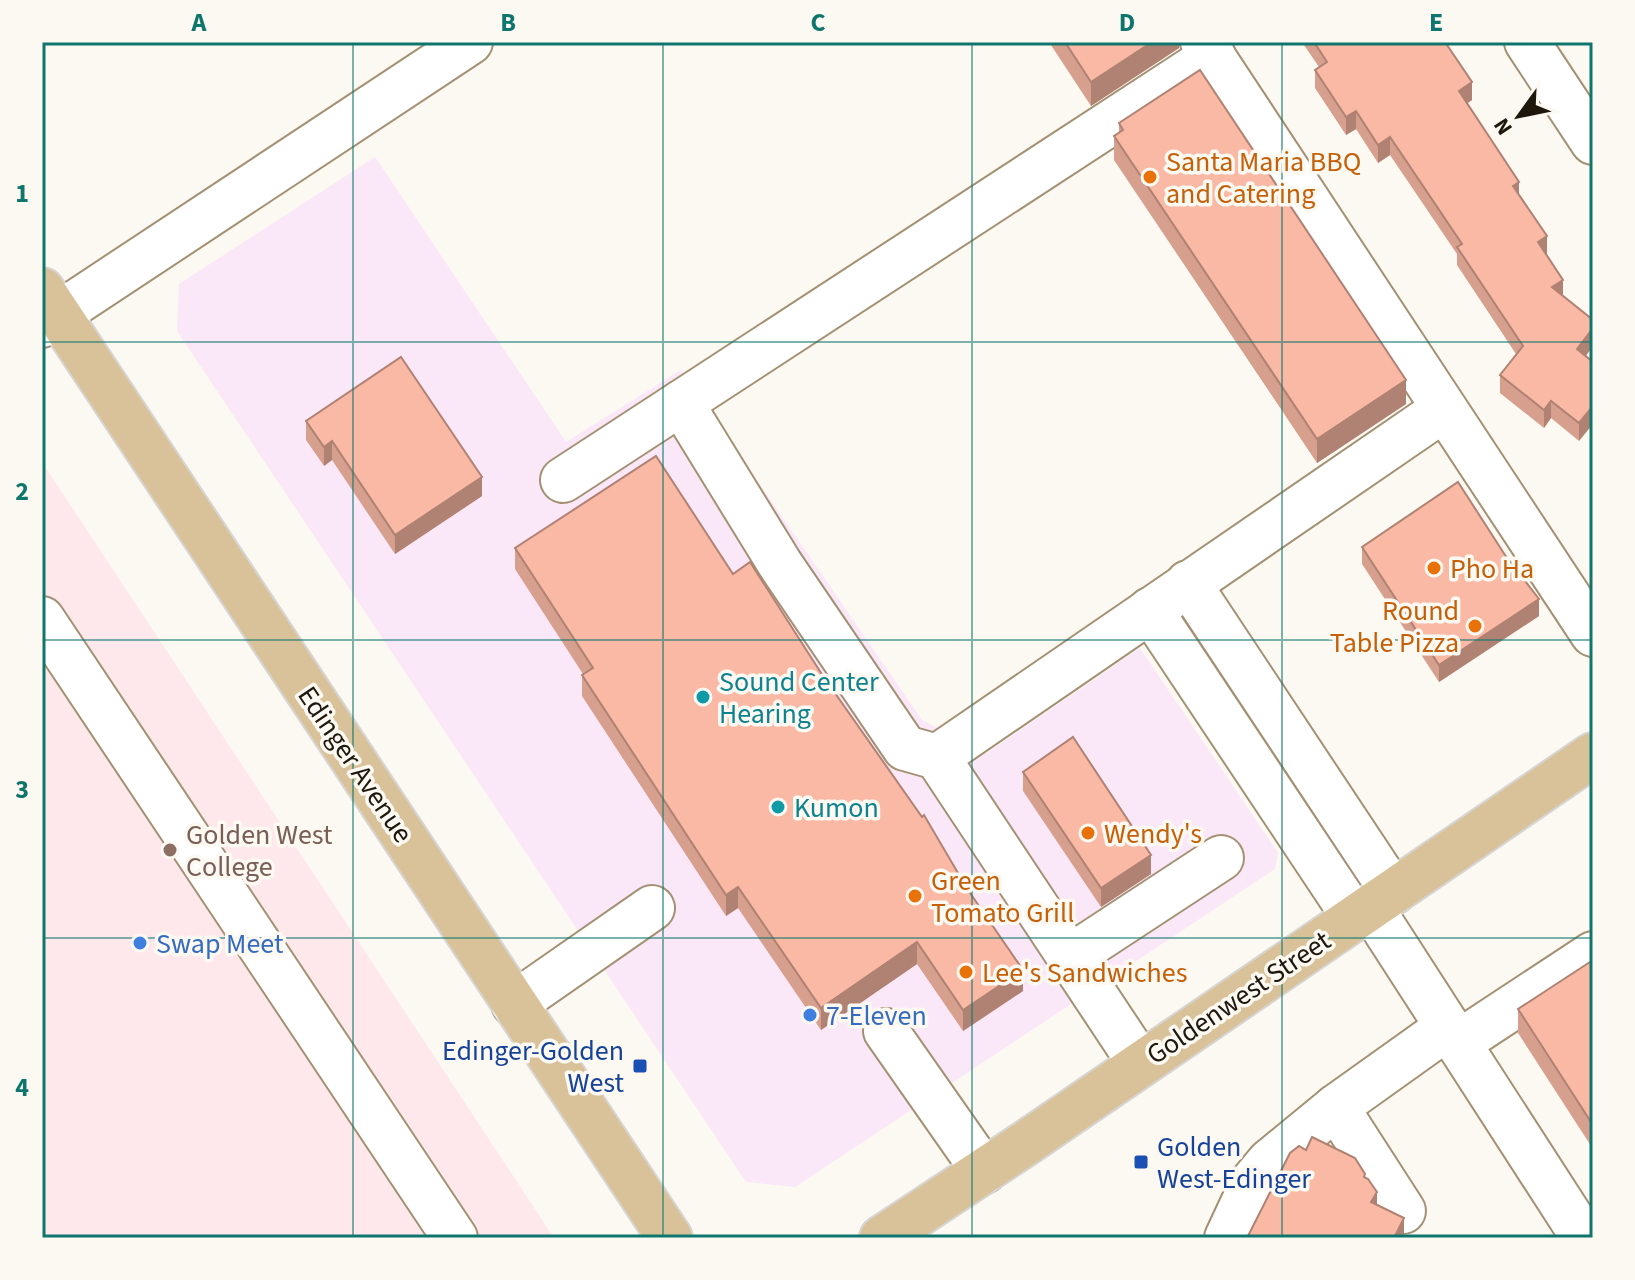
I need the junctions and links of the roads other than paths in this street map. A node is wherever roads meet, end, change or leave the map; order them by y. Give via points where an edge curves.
1 (470, 42) edge
2 (1527, 42) edge
3 (1208, 49) edge
4 (1593, 142) edge
5 (47, 310) edge
6 (681, 403) junction
7 (1444, 409) junction
8 (563, 480) dead end
9 (1188, 583) junction
10 (1150, 610) junction
11 (42, 619) edge
12 (1593, 634) edge
13 (1593, 755) edge
14 (937, 757) junction
15 (1221, 858) dead end
16 (1373, 906) junction
17 (652, 908) dead end
18 (1593, 954) edge
19 (1070, 957) junction
20 (514, 1004) junction
21 (886, 1031) dead end
22 (1453, 1035) junction
23 (1140, 1063) junction
24 (1336, 1107) junction
25 (984, 1171) junction
26 (1403, 1211) dead end
27 (455, 1238) edge
28 (670, 1238) edge
29 (882, 1238) edge
30 (1227, 1238) edge
31 (1584, 1238) edge

1 - 5 street
2 - 4 street
3 - 6 street
3 - 7 street
5 - 20 main road, Edinger Avenue
6 - 8 street
6 - 14 street via 780,564 905,748
7 - 9 street
7 - 12 street
9 - 10 street
9 - 16 street
10 - 14 street
10 - 16 street
11 - 27 street
13 - 16 main road, Goldenwest Street
14 - 19 street
15 - 19 street
16 - 22 street
16 - 23 main road, Goldenwest Street
17 - 20 street
18 - 22 street
19 - 23 street
20 - 28 main road, Edinger Avenue
21 - 25 street
22 - 24 street
22 - 31 street
23 - 25 main road, Goldenwest Street
24 - 26 street
24 - 30 street via 1254,1180
25 - 29 main road, Goldenwest Street

